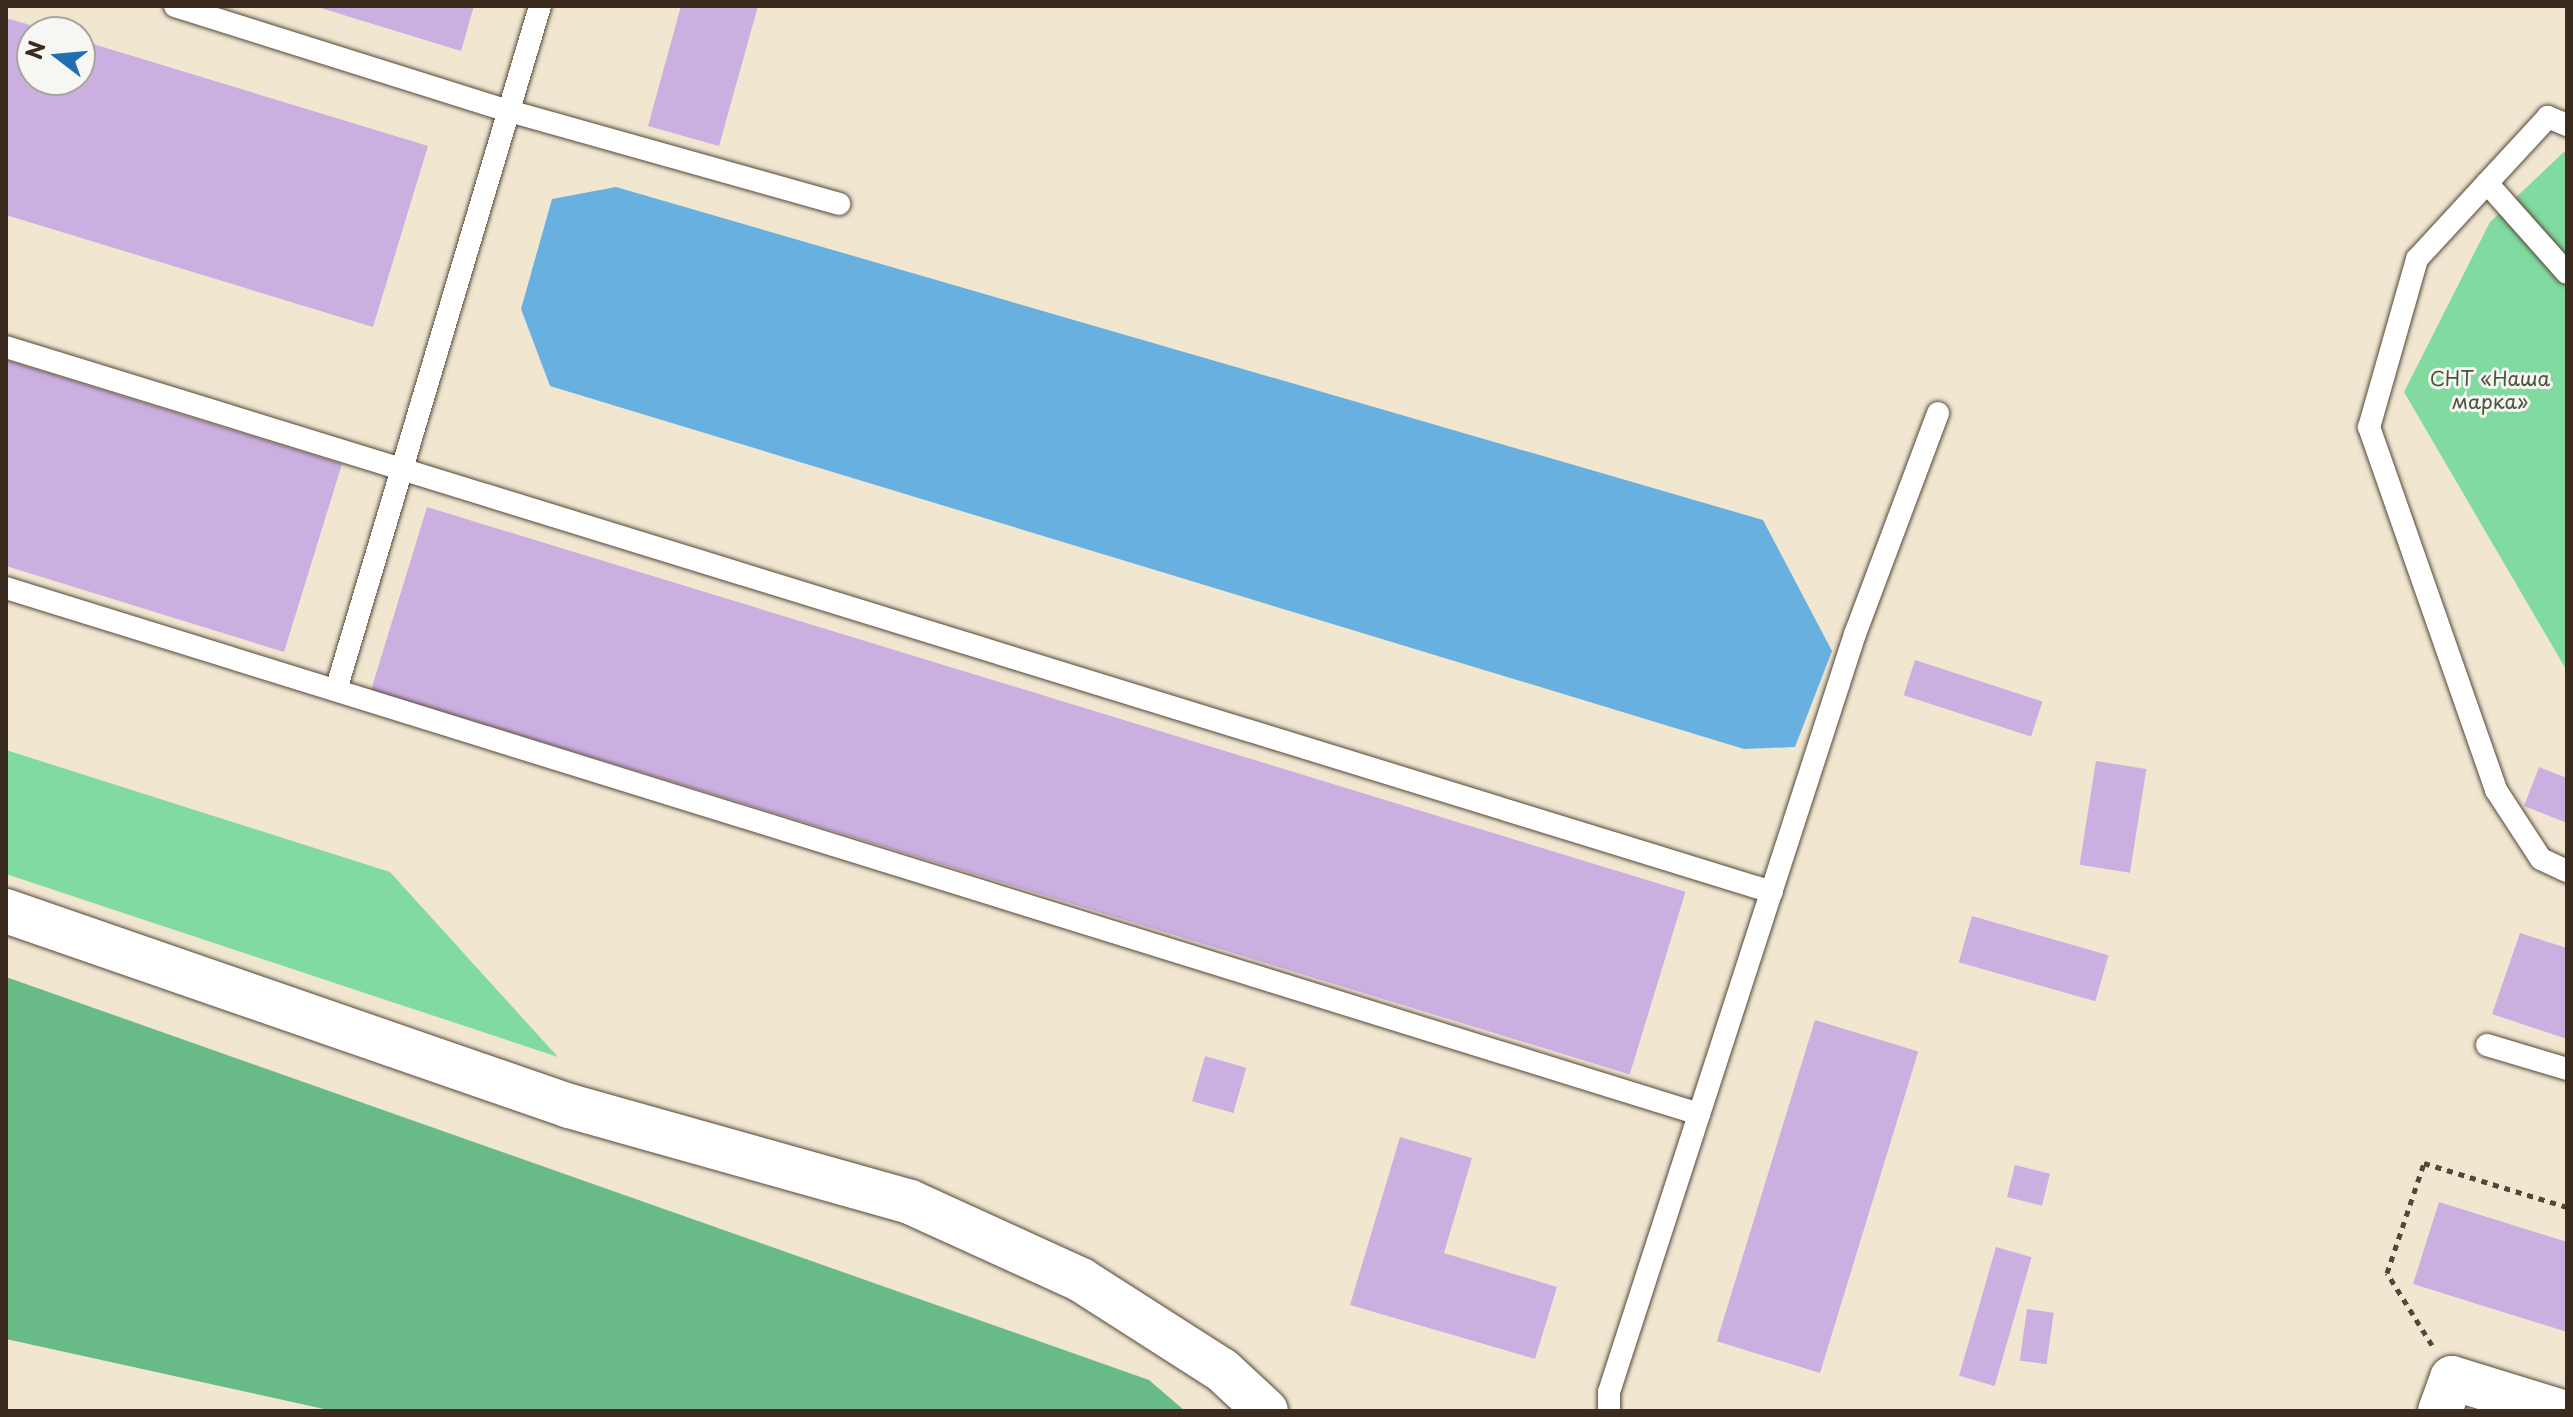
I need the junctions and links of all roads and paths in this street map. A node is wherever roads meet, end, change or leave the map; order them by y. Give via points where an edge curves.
1 (175, 6) edge
2 (540, 6) edge
3 (509, 111) junction
4 (2567, 125) edge
5 (2487, 183) junction
6 (839, 204) dead end
7 (2567, 273) edge
8 (6, 347) edge
9 (1938, 413) dead end
10 (402, 469) junction
11 (6, 588) edge
12 (336, 690) junction
13 (2567, 871) edge
14 (1772, 892) junction
15 (6, 911) edge
16 (2487, 1045) dead end
17 (2567, 1069) edge
18 (1699, 1114) junction
19 (2567, 1207) edge
20 (2446, 1394) edge
21 (1266, 1411) edge
22 (1609, 1411) edge
23 (2559, 1411) edge

1 - 3 lane
2 - 3 lane
3 - 6 lane
3 - 10 lane
4 - 5 lane via 2548,117
5 - 7 lane
5 - 13 lane via 2417,259 2369,427 2496,790 2541,859
8 - 10 lane
9 - 14 lane via 1855,634
10 - 12 lane
10 - 14 lane
11 - 12 lane
12 - 18 lane
14 - 18 lane
15 - 21 street via 569,1106 910,1202 1081,1280 1222,1370
16 - 17 lane
18 - 22 lane via 1609,1392
19 - 20 path via 2424,1163 2387,1273
20 - 23 street

